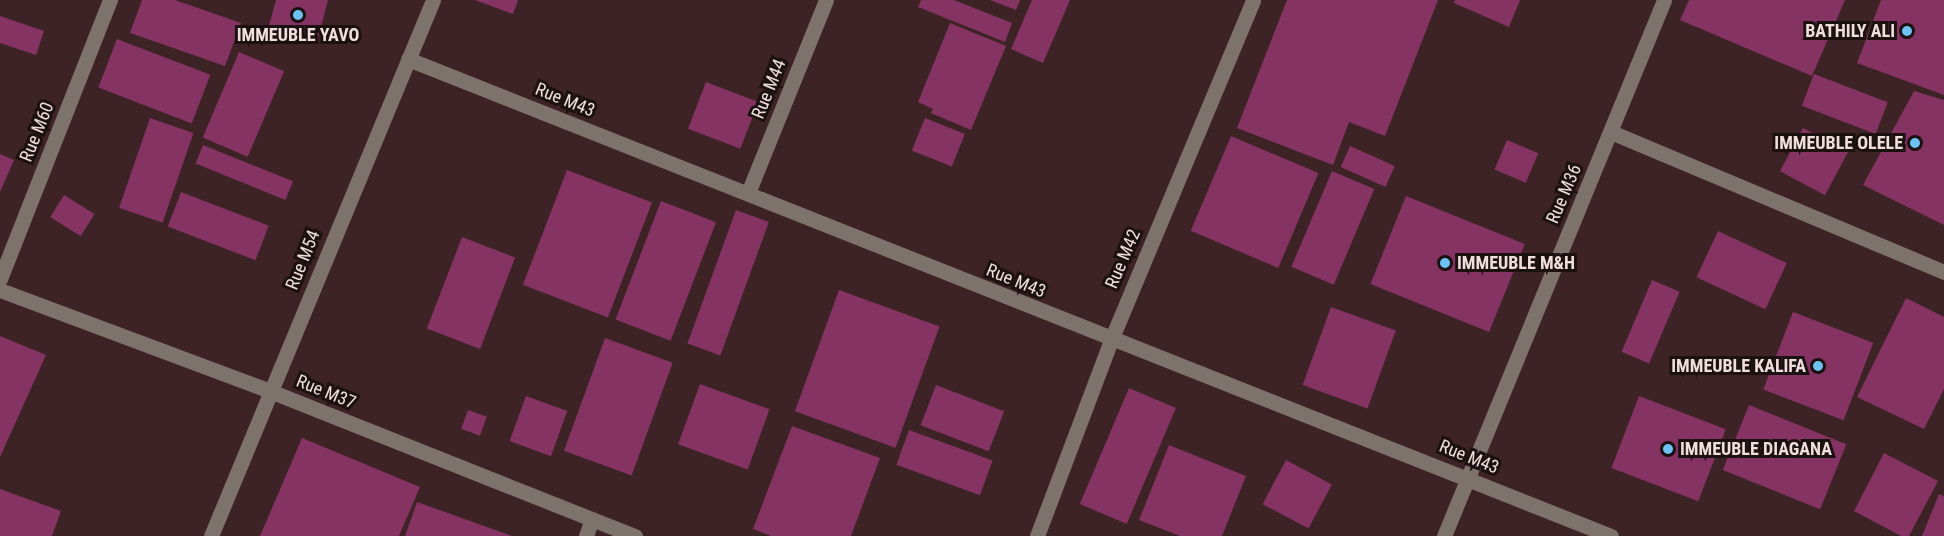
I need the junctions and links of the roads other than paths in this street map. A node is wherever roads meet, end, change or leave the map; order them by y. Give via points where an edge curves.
1 (110, 0) edge
2 (433, 0) edge
3 (826, 0) edge
4 (1253, 0) edge
5 (1664, 0) edge
6 (408, 59) junction
7 (1611, 132) junction
8 (748, 193) junction
9 (1944, 272) edge
10 (0, 279) edge
11 (0, 290) edge
12 (1110, 340) junction
13 (270, 391) junction
14 (1468, 477) junction
15 (592, 519) junction
16 (210, 536) edge
17 (586, 536) edge
18 (635, 536) edge
19 (1036, 536) edge
20 (1444, 536) edge
21 (1611, 536) edge

1 - 10 street, Rue M60
2 - 6 street, Rue M54
3 - 8 street, Rue M44
4 - 12 street, Rue M42
5 - 7 street, Rue M36
6 - 8 street, Rue M43
6 - 13 street, Rue M54
7 - 9 street
7 - 14 street, Rue M36
8 - 12 street, Rue M43
11 - 13 street, Rue M37
12 - 14 street, Rue M43
12 - 19 street, Rue M42
13 - 15 street, Rue M37
13 - 16 street, Rue M54
14 - 20 street, Rue M36
14 - 21 street, Rue M43
15 - 17 street
15 - 18 street, Rue M37

